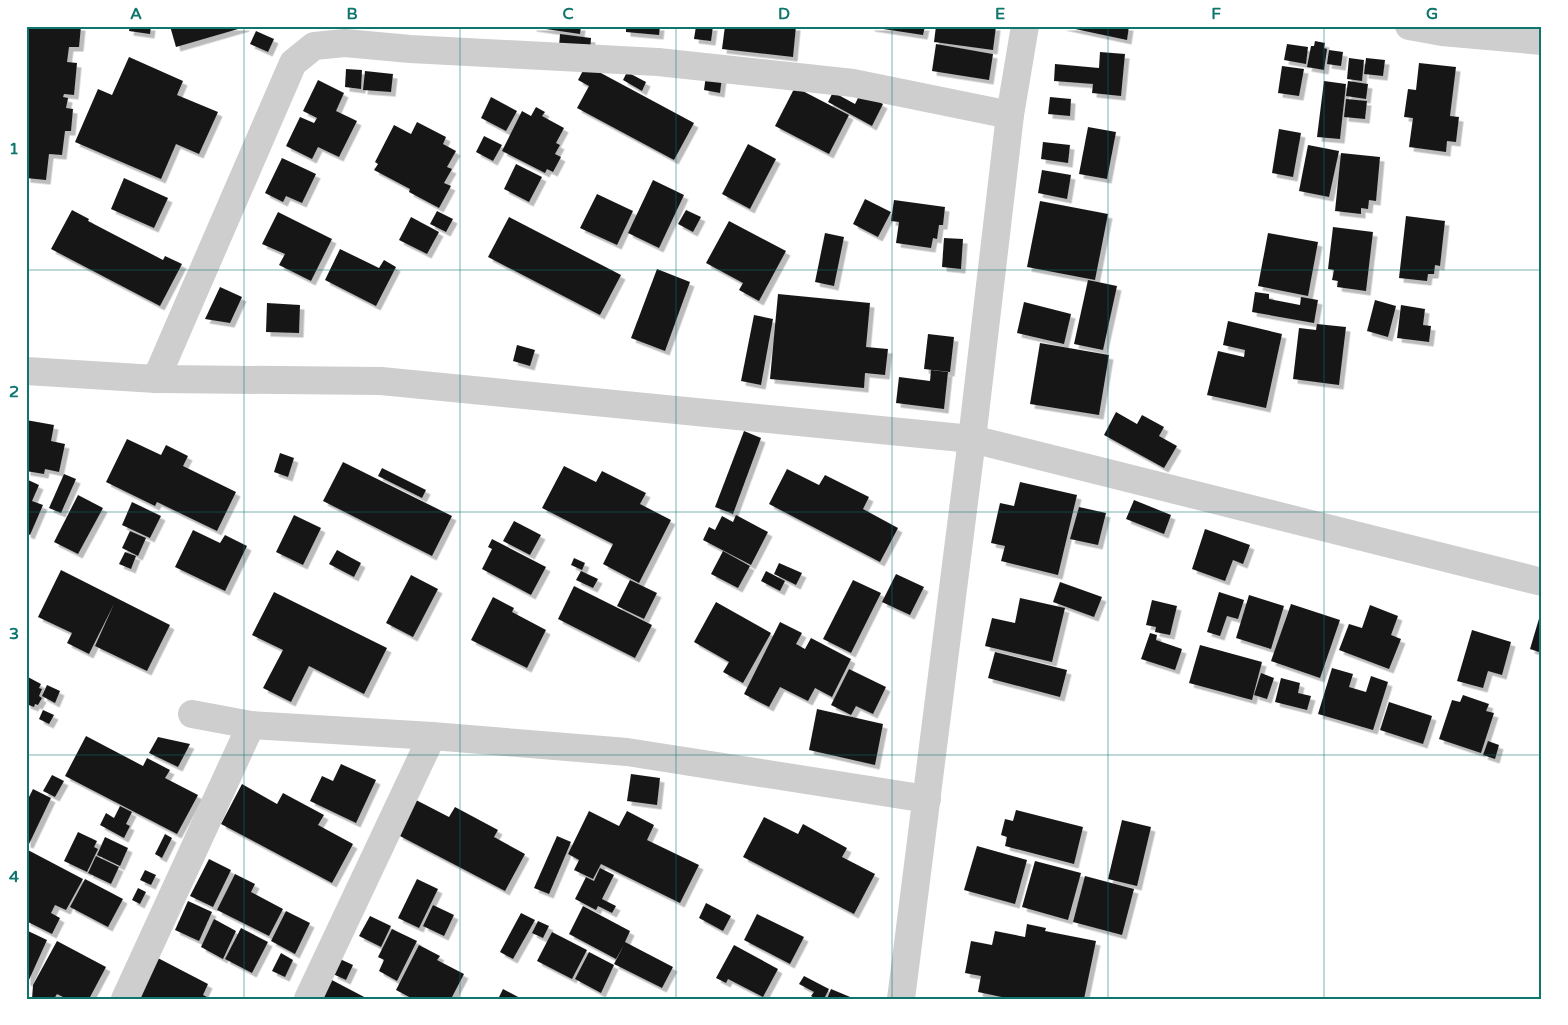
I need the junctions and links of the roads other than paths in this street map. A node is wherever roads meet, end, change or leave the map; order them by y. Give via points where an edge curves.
1 (1025, 26) edge
2 (1409, 26) edge
3 (1542, 41) edge
4 (1010, 115) junction
5 (26, 371) edge
6 (156, 379) junction
7 (972, 439) junction
8 (1542, 582) edge
9 (192, 714) dead end
10 (251, 725) junction
11 (432, 736) junction
12 (926, 799) junction
13 (125, 999) edge
14 (308, 999) edge
15 (901, 999) edge

1 - 4 street
2 - 3 street
4 - 6 street via 852,83 658,62 345,43 314,46 293,63
4 - 7 street
5 - 6 street
6 - 7 street via 380,381
7 - 8 street
7 - 12 street
9 - 10 street
10 - 11 street
10 - 13 street
11 - 12 street via 627,752
11 - 14 street
12 - 15 street

